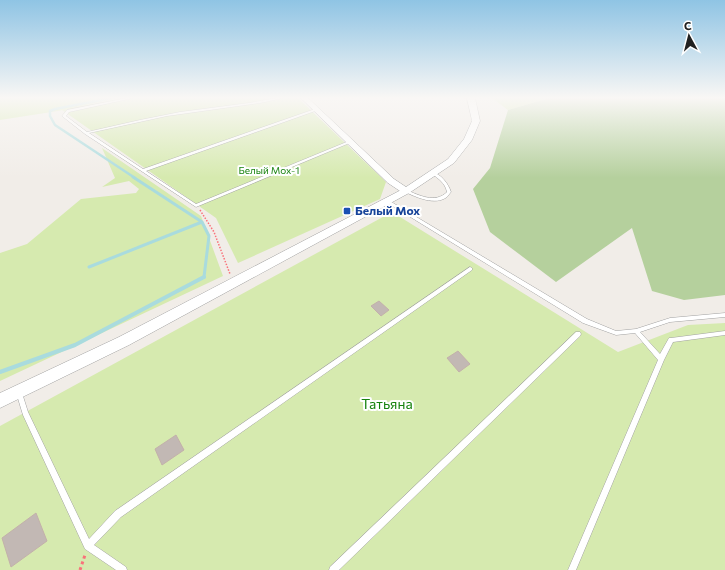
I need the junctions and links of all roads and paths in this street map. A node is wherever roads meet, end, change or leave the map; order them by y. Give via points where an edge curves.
1 (75, 125) edge
2 (123, 125) edge
3 (274, 125) edge
4 (332, 125) edge
5 (474, 125) edge
6 (86, 133) junction
7 (350, 142) junction
8 (145, 170) junction
9 (433, 173) junction
10 (406, 191) junction
11 (387, 201) junction
12 (196, 206) junction
13 (470, 269) dead end
14 (233, 283) junction
15 (725, 315) edge
16 (636, 331) junction
17 (725, 333) edge
18 (578, 334) dead end
19 (661, 359) junction
20 (19, 391) junction
21 (0, 401) edge
22 (88, 546) junction
23 (80, 570) edge
24 (123, 570) edge
25 (333, 570) edge
26 (572, 570) edge

1 - 6 lane
2 - 6 lane
3 - 8 lane
4 - 7 street
5 - 9 street via 468,140 451,161
6 - 8 lane
7 - 10 street via 391,181
7 - 12 lane
8 - 12 lane
9 - 10 street
9 - 10 lane via 448,186 449,192 446,196 429,199
10 - 11 street
11 - 14 street
11 - 16 lane via 585,320 616,333
12 - 14 path via 206,215 218,238 219,248
13 - 22 lane via 118,514
14 - 20 street
15 - 16 lane via 670,320
16 - 19 lane
17 - 19 lane via 671,340
18 - 25 lane
19 - 26 lane
20 - 21 street
20 - 22 lane via 25,413
22 - 23 path
22 - 24 lane

